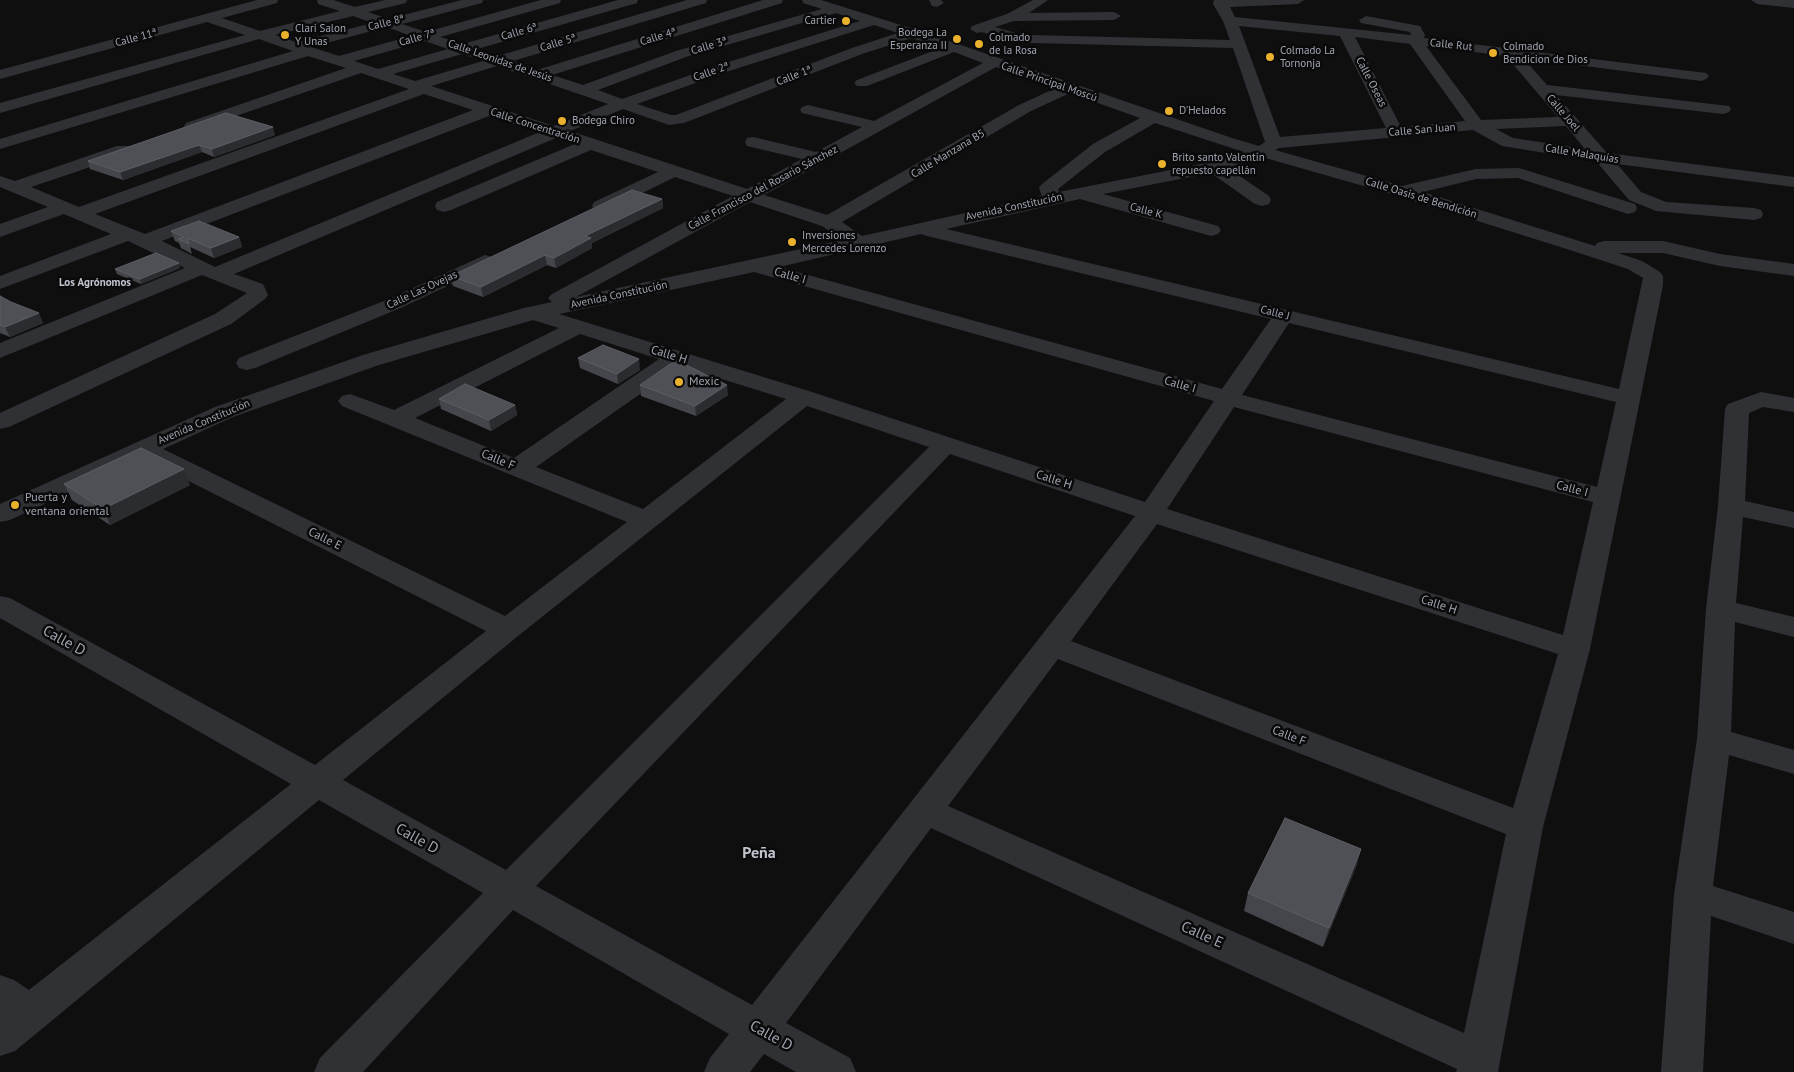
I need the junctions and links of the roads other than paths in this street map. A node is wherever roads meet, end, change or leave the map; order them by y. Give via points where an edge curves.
1 (401, 0) edge
2 (477, 0) edge
3 (555, 0) edge
4 (632, 0) edge
5 (701, 0) edge
6 (777, 0) edge
7 (808, 0) edge
8 (1042, 0) edge
9 (1298, 0) edge
10 (1757, 0) edge
11 (321, 1) edge
12 (1220, 2) edge
13 (1794, 4) edge
14 (274, 6) edge
15 (836, 9) junction
16 (355, 12) junction
17 (1114, 16) dead end
18 (1012, 17) junction
19 (208, 18) junction
20 (1230, 20) junction
21 (1366, 20) dead end
22 (873, 21) junction
23 (387, 23) junction
24 (228, 25) junction
25 (981, 28) junction
26 (1345, 32) junction
27 (912, 33) junction
28 (259, 35) junction
29 (424, 35) junction
30 (1415, 41) junction
31 (936, 42) junction
32 (1237, 44) junction
33 (463, 48) junction
34 (953, 48) junction
35 (301, 49) junction
36 (1510, 52) junction
37 (338, 61) junction
38 (499, 61) junction
39 (993, 63) junction
40 (361, 68) junction
41 (377, 74) junction
42 (538, 74) junction
43 (0, 75) edge
44 (1701, 76) dead end
45 (862, 84) dead end
46 (419, 88) junction
47 (1068, 88) junction
48 (1542, 89) junction
49 (584, 90) junction
50 (624, 103) junction
51 (0, 108) edge
52 (1723, 109) dead end
53 (489, 110) junction
54 (808, 110) dead end
55 (1153, 117) junction
56 (678, 120) joint
57 (1570, 121) junction
58 (1476, 125) junction
59 (876, 126) junction
60 (173, 132) edge
61 (553, 132) junction
62 (1396, 132) junction
63 (753, 142) dead end
64 (0, 144) edge
65 (590, 144) junction
66 (136, 145) edge
67 (1268, 148) junction
68 (820, 158) junction
69 (1602, 158) junction
70 (1214, 167) junction
71 (674, 171) junction
72 (1794, 182) edge
73 (5, 184) edge
74 (1401, 191) junction
75 (1080, 193) junction
76 (748, 196) junction
77 (1053, 199) junction
78 (1262, 200) dead end
79 (444, 206) dead end
80 (1628, 208) dead end
81 (72, 210) junction
82 (584, 214) edge
83 (1754, 214) dead end
84 (829, 222) junction
85 (921, 228) junction
86 (1212, 230) dead end
87 (0, 231) edge
88 (136, 237) junction
89 (858, 242) junction
90 (1580, 247) junction
91 (504, 252) edge
92 (755, 266) junction
93 (1794, 270) edge
94 (209, 271) junction
95 (0, 283) edge
96 (532, 312) junction
97 (1284, 315) junction
98 (578, 328) junction
99 (0, 351) edge
100 (677, 357) junction
101 (247, 363) dead end
102 (804, 397) junction
103 (1228, 398) junction
104 (1628, 398) junction
105 (350, 401) dead end
106 (1794, 405) edge
107 (395, 419) junction
108 (0, 422) edge
109 (946, 444) junction
110 (143, 449) junction
111 (517, 468) junction
112 (1607, 498) junction
113 (1731, 506) junction
114 (1151, 512) junction
115 (0, 514) edge
116 (646, 520) junction
117 (1794, 520) edge
118 (0, 605) edge
119 (1721, 609) junction
120 (1794, 627) edge
121 (507, 629) junction
122 (1052, 645) junction
123 (1575, 649) junction
124 (1714, 739) junction
125 (1794, 762) edge
126 (316, 783) junction
127 (924, 810) junction
128 (1525, 827) junction
129 (510, 889) junction
130 (1693, 895) junction
131 (1794, 928) edge
132 (15, 1003) edge
133 (757, 1029) junction
134 (0, 1038) edge
135 (1478, 1066) edge
136 (335, 1072) edge
137 (725, 1072) edge
138 (835, 1072) edge
139 (1682, 1072) edge

1 - 16 street
2 - 23 street, Calle 8ª
3 - 29 street, Calle 7ª
4 - 33 street, Calle 6ª
5 - 38 street, Calle 5ª
6 - 42 street, Calle 4ª
7 - 15 street, Calle Principal Moscú
8 - 18 street
9 - 12 street
10 - 13 street
11 - 16 street, Calle Leonidas de Jesús
12 - 20 street
14 - 19 street, Calle 11ª
14 - 24 street
15 - 22 street, Calle Principal Moscú
15 - 49 street, Calle 3ª via 681,54
16 - 23 street, Calle Leonidas de Jesús
16 - 28 street
17 - 18 street
18 - 25 street
19 - 24 street, Calle Concentración
19 - 43 street, Calle 11ª
20 - 26 street, Calle Rut
20 - 32 street
21 - 30 street, Calle Malaquías via 1415,29 1418,35
22 - 27 street, Calle Principal Moscú
22 - 50 street, Calle 2ª
23 - 29 street, Calle Leonidas de Jesús
23 - 35 street, Calle 8ª
24 - 28 street, Calle Concentración
25 - 31 street
25 - 32 street via 1032,39
26 - 30 street, Calle Rut
26 - 62 street, Calle Oseas
27 - 31 street, Calle Principal Moscú
27 - 56 street, Calle 1ª
28 - 35 street, Calle Concentración
28 - 51 street
29 - 33 street, Calle Leonidas de Jesús
29 - 37 street, Calle 7ª
30 - 36 street, Calle Rut
30 - 58 street, Calle Malaquías
31 - 34 street, Calle Principal Moscú
32 - 67 street
33 - 38 street, Calle Leonidas de Jesús
33 - 41 street, Calle 6ª
34 - 39 street, Calle Principal Moscú
34 - 45 street
35 - 37 street, Calle Concentración
35 - 64 street, Calle 8ª
36 - 44 street, Calle Rut
36 - 48 street, Calle Joel
37 - 40 street, Calle Concentración
38 - 42 street, Calle Leonidas de Jesús
38 - 46 street, Calle 5ª
39 - 47 street, Calle Principal Moscú
39 - 59 street, Calle Francisco del Rosario Sánchez
40 - 41 street, Calle Concentración
40 - 60 street
41 - 46 street, Calle Concentración
42 - 49 street, Calle Leonidas de Jesús
46 - 53 street, Calle Concentración
46 - 81 street, Calle 5ª
47 - 55 street, Calle Principal Moscú
47 - 84 street, Calle Manzana B5 via 1025,108
48 - 52 street
48 - 57 street, Calle Joel
49 - 50 street, Calle Leonidas de Jesús
50 - 56 street, Calle Leonidas de Jesús via 669,120
50 - 61 street, Calle 2ª
53 - 61 street, Calle Concentración
53 - 88 street
54 - 59 street
55 - 67 street, Calle Principal Moscú
55 - 77 street via 1099,148 1048,188
57 - 58 street, Calle San Juan
57 - 69 street, Calle Joel
58 - 62 street, Calle San Juan
58 - 69 street, Calle Malaquías via 1516,144
59 - 68 street, Calle Francisco del Rosario Sánchez
61 - 65 street, Calle Concentración
61 - 94 street, Calle 2ª
62 - 67 street, Calle San Juan
63 - 68 street
65 - 71 street, Calle Concentración
65 - 79 street
66 - 73 street
67 - 70 street, Avenida Constitución
67 - 74 street, Calle Oasis de Bendición
68 - 76 street, Calle Francisco del Rosario Sánchez
69 - 72 street, Calle Malaquías
69 - 83 street, Calle Joel via 1635,196 1663,207
70 - 75 street, Avenida Constitución
70 - 78 street
71 - 76 street, Calle Concentración
71 - 82 street
73 - 81 street
74 - 80 street via 1476,174 1520,173
74 - 90 street, Calle Oasis de Bendición
75 - 77 street, Avenida Constitución
75 - 86 street, Calle K
76 - 84 street, Calle Concentración
76 - 96 street, Calle Francisco del Rosario Sánchez
77 - 85 street, Avenida Constitución
81 - 87 street, Calle 5ª
81 - 88 street
84 - 89 street, Calle Concentración
85 - 89 street, Avenida Constitución
85 - 97 street, Calle J
88 - 94 street
88 - 95 street
89 - 92 street, Avenida Constitución
90 - 93 street via 1663,247 1720,260
90 - 104 street, Calle Oasis de Bendición via 1635,265 1653,276
91 - 101 street, Calle Las Ovejas via 396,303
92 - 96 street, Avenida Constitución
92 - 103 street, Calle I
94 - 99 street, Calle 2ª
94 - 108 street via 256,288 258,295 223,319
96 - 98 street, Calle H
96 - 110 street, Avenida Constitución via 371,360 224,412
97 - 103 street
97 - 104 street, Calle J
98 - 100 street, Calle H
98 - 107 street
100 - 102 street, Calle H
100 - 111 street
102 - 109 street, Calle H
102 - 116 street
103 - 112 street, Calle I
103 - 114 street
104 - 112 street
105 - 107 street, Calle F
106 - 113 street via 1761,399 1737,409
107 - 111 street, Calle F
109 - 114 street, Calle H
109 - 129 street
110 - 115 street, Avenida Constitución
110 - 121 street, Calle E
111 - 116 street, Calle F
112 - 123 street
113 - 117 street
113 - 119 street
114 - 122 street
114 - 123 street, Calle H
116 - 121 street
118 - 126 street, Calle D
119 - 120 street
119 - 124 street
121 - 126 street
122 - 127 street
122 - 128 street, Calle F
123 - 128 street
124 - 125 street
124 - 130 street
126 - 129 street, Calle D
126 - 132 street
127 - 133 street
127 - 135 street, Calle E
128 - 135 street
129 - 133 street, Calle D
129 - 136 street
130 - 131 street
130 - 139 street
132 - 134 street
133 - 137 street
133 - 138 street, Calle D

